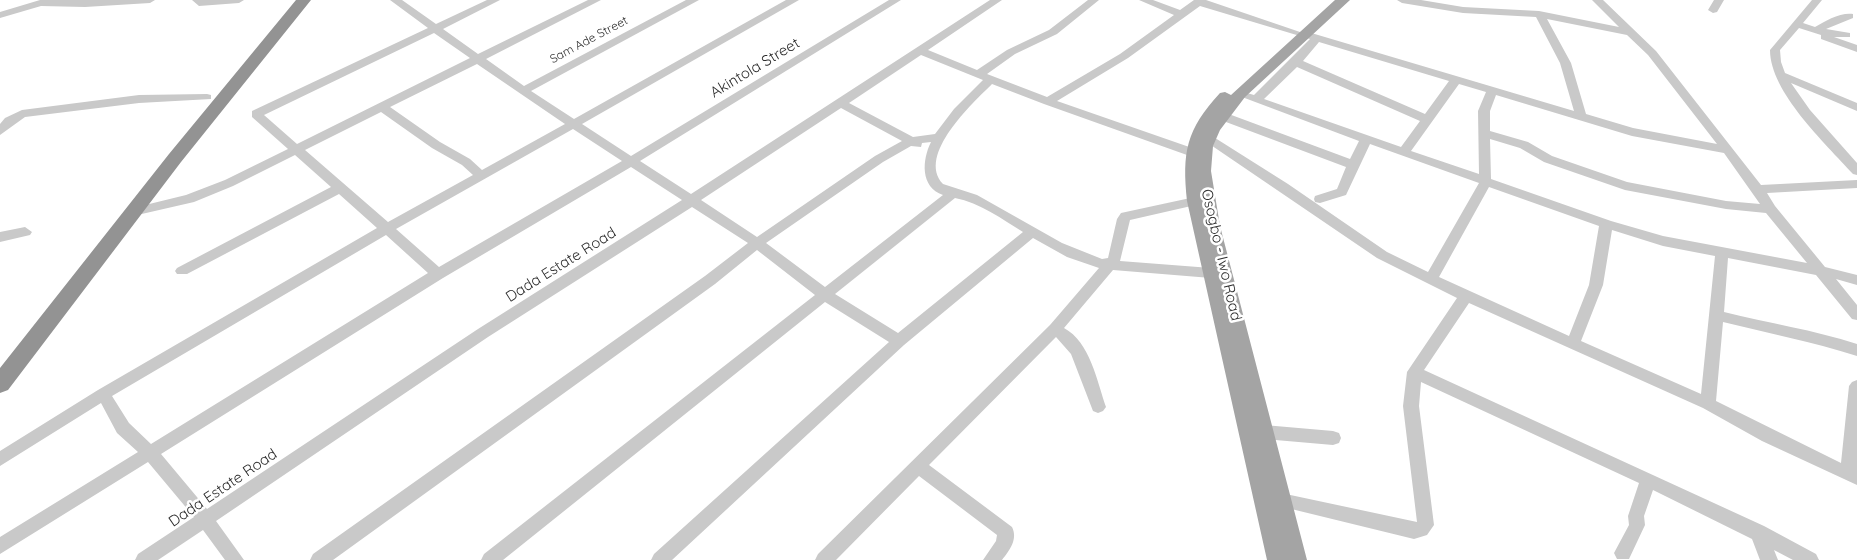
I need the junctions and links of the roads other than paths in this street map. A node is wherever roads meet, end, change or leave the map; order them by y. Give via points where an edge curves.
1 (150, 0) edge
2 (197, 0) edge
3 (239, 0) edge
4 (290, 0) edge
5 (304, 0) edge
6 (395, 0) edge
7 (495, 0) edge
8 (596, 0) edge
9 (694, 0) edge
10 (794, 0) edge
11 (896, 0) edge
12 (998, 0) edge
13 (1094, 0) edge
14 (1144, 0) edge
15 (1331, 0) edge
16 (1343, 0) edge
17 (1402, 0) edge
18 (1597, 0) edge
19 (1719, 0) edge
20 (1816, 0) edge
21 (1200, 1) edge
22 (213, 2) edge
23 (1713, 10) dead end
24 (1181, 14) junction
25 (1539, 14) junction
26 (0, 15) edge
27 (1849, 16) dead end
28 (1836, 21) junction
29 (1796, 24) junction
30 (435, 28) junction
31 (1816, 31) junction
32 (1632, 33) junction
33 (1305, 35) junction
34 (1850, 43) edge
35 (920, 51) junction
36 (476, 58) junction
37 (1296, 62) junction
38 (1779, 74) junction
39 (977, 75) junction
40 (1456, 78) junction
41 (989, 80) junction
42 (1493, 89) junction
43 (523, 91) junction
44 (207, 97) junction
45 (1248, 97) junction
46 (1048, 102) junction
47 (841, 103) junction
48 (381, 106) junction
49 (1857, 107) edge
50 (1222, 116) junction
51 (1581, 118) junction
52 (1426, 119) junction
53 (575, 124) junction
54 (0, 130) edge
55 (1484, 133) junction
56 (939, 137) junction
57 (1368, 139) junction
58 (1208, 140) junction
59 (910, 141) junction
60 (294, 149) junction
61 (1726, 150) junction
62 (933, 151) junction
63 (1191, 152) junction
64 (1404, 152) junction
65 (629, 162) junction
66 (1353, 165) junction
67 (1857, 171) edge
68 (482, 176) junction
69 (1485, 183) junction
70 (1857, 184) edge
71 (340, 188) junction
72 (1758, 189) junction
73 (952, 194) junction
74 (1320, 199) dead end
75 (691, 200) junction
76 (1195, 202) junction
77 (1770, 209) junction
78 (133, 212) junction
79 (1606, 224) junction
80 (386, 229) junction
81 (24, 232) dead end
82 (1032, 232) junction
83 (0, 237) edge
84 (757, 244) junction
85 (1722, 254) junction
86 (1111, 265) junction
87 (182, 271) dead end
88 (1822, 271) junction
89 (1211, 273) junction
90 (438, 274) junction
91 (1431, 279) junction
92 (1857, 280) edge
93 (825, 295) junction
94 (1466, 296) junction
95 (1716, 315) junction
96 (1857, 315) edge
97 (1056, 329) junction
98 (899, 340) junction
99 (1573, 343) junction
100 (1857, 350) edge
101 (0, 362) edge
102 (1414, 372) junction
103 (0, 384) edge
104 (1857, 386) edge
105 (103, 394) junction
106 (1708, 404) junction
107 (1098, 407) dead end
108 (1264, 432) junction
109 (1333, 438) dead end
110 (150, 453) junction
111 (0, 459) edge
112 (919, 467) junction
113 (1852, 476) edge
114 (1648, 481) junction
115 (1281, 500) junction
116 (206, 520) junction
117 (1758, 531) junction
118 (0, 546) edge
119 (1623, 553) dead end
120 (144, 560) edge
121 (235, 560) edge
122 (319, 560) edge
123 (490, 560) edge
124 (660, 560) edge
125 (824, 560) edge
126 (992, 560) edge
127 (1278, 560) edge
128 (1296, 560) edge
129 (1769, 560) edge
130 (1810, 560) edge

1 - 26 street via 40,3
2 - 22 street via 198,3
3 - 22 street
4 - 44 highway
5 - 78 highway
6 - 30 street
7 - 30 street
8 - 36 street
9 - 43 street, Sam Ade Street
10 - 53 street
11 - 65 street, Akintola Street
12 - 35 street, Dada Estate Road
13 - 39 street via 1053,32 1010,52
14 - 24 street
15 - 33 main road, Osogbo - Iwo Road
16 - 33 main road, Osogbo - Iwo Road
17 - 25 street via 1464,10
18 - 32 street
19 - 23 street
20 - 29 street
21 - 24 street
21 - 33 street
24 - 46 street via 1124,56
25 - 32 street
25 - 51 street via 1564,60
27 - 28 street
28 - 31 street
28 - 34 street via 1844,28
29 - 31 street
29 - 38 street via 1774,50 1772,56
30 - 36 street
30 - 60 street via 256,114
31 - 34 street via 1832,40
32 - 61 street via 1652,53
33 - 37 street
33 - 40 street
33 - 45 main road, Osogbo - Iwo Road
33 - 63 main road, Osogbo - Iwo Road via 1234,86 1214,106 1202,123
35 - 39 street
35 - 47 street, Dada Estate Road
36 - 43 street
36 - 48 street
37 - 45 street
37 - 52 street
38 - 49 street
38 - 67 street via 1810,117
39 - 41 street
40 - 42 street
40 - 52 street
41 - 46 street
41 - 56 street
42 - 51 street
42 - 55 street via 1484,111
43 - 53 street
44 - 54 street via 139,99 22,114
44 - 101 highway
45 - 50 main road, Osogbo - Iwo Road
45 - 57 street
46 - 63 street
47 - 59 street
47 - 75 street, Dada Estate Road
48 - 60 street
48 - 68 street
50 - 58 main road, Osogbo - Iwo Road
50 - 66 street
51 - 61 street via 1632,132
52 - 64 street
53 - 65 street
53 - 68 street
55 - 69 street
55 - 77 street via 1524,145 1548,159 1625,186 1726,205
56 - 59 street
56 - 62 street
57 - 64 street
57 - 66 street
58 - 91 street via 1284,187 1382,255
58 - 108 main road, Osogbo - Iwo Road via 1203,167 1207,197
59 - 62 street
59 - 84 street via 878,159
60 - 71 street
60 - 78 street via 229,183 189,199
61 - 72 street
62 - 73 street via 931,167 936,186
63 - 76 main road, Osogbo - Iwo Road
64 - 69 street
65 - 75 street
65 - 90 street, Akintola Street
66 - 74 street via 1342,192
68 - 80 street
69 - 79 street
69 - 91 street
70 - 72 street
71 - 80 street
71 - 87 street
72 - 77 street
73 - 82 street via 964,194 992,207
73 - 93 street
75 - 84 street
75 - 116 street, Dada Estate Road via 483,333
76 - 86 street via 1126,216
76 - 89 main road, Osogbo - Iwo Road
77 - 88 street
78 - 103 highway
79 - 85 street
79 - 99 street via 1596,285
80 - 90 street
80 - 105 street
81 - 83 street
82 - 86 street via 1087,260
82 - 98 street
84 - 93 street
84 - 122 street
85 - 88 street
85 - 95 street
86 - 89 street
86 - 97 street
88 - 92 street
88 - 96 street
89 - 127 main road, Osogbo - Iwo Road
90 - 110 street, Akintola Street
91 - 94 street
93 - 98 street
93 - 123 street
94 - 99 street
94 - 102 street
95 - 100 street via 1824,339
95 - 106 street
97 - 107 street via 1064,332 1078,353
97 - 112 street
98 - 124 street
99 - 106 street
102 - 114 street
102 - 115 street via 1411,406 1426,525 1421,530
104 - 113 street
105 - 110 street via 123,428
105 - 111 street
106 - 113 street
108 - 109 street
108 - 115 main road, Osogbo - Iwo Road
110 - 116 street
110 - 118 street, Akintola Street
112 - 125 street
112 - 126 street via 1006,532 1004,544
114 - 117 street
114 - 119 street via 1636,516 1637,525
115 - 128 main road, Osogbo - Iwo Road
116 - 120 street, Dada Estate Road
116 - 121 street
117 - 129 street
117 - 130 street

